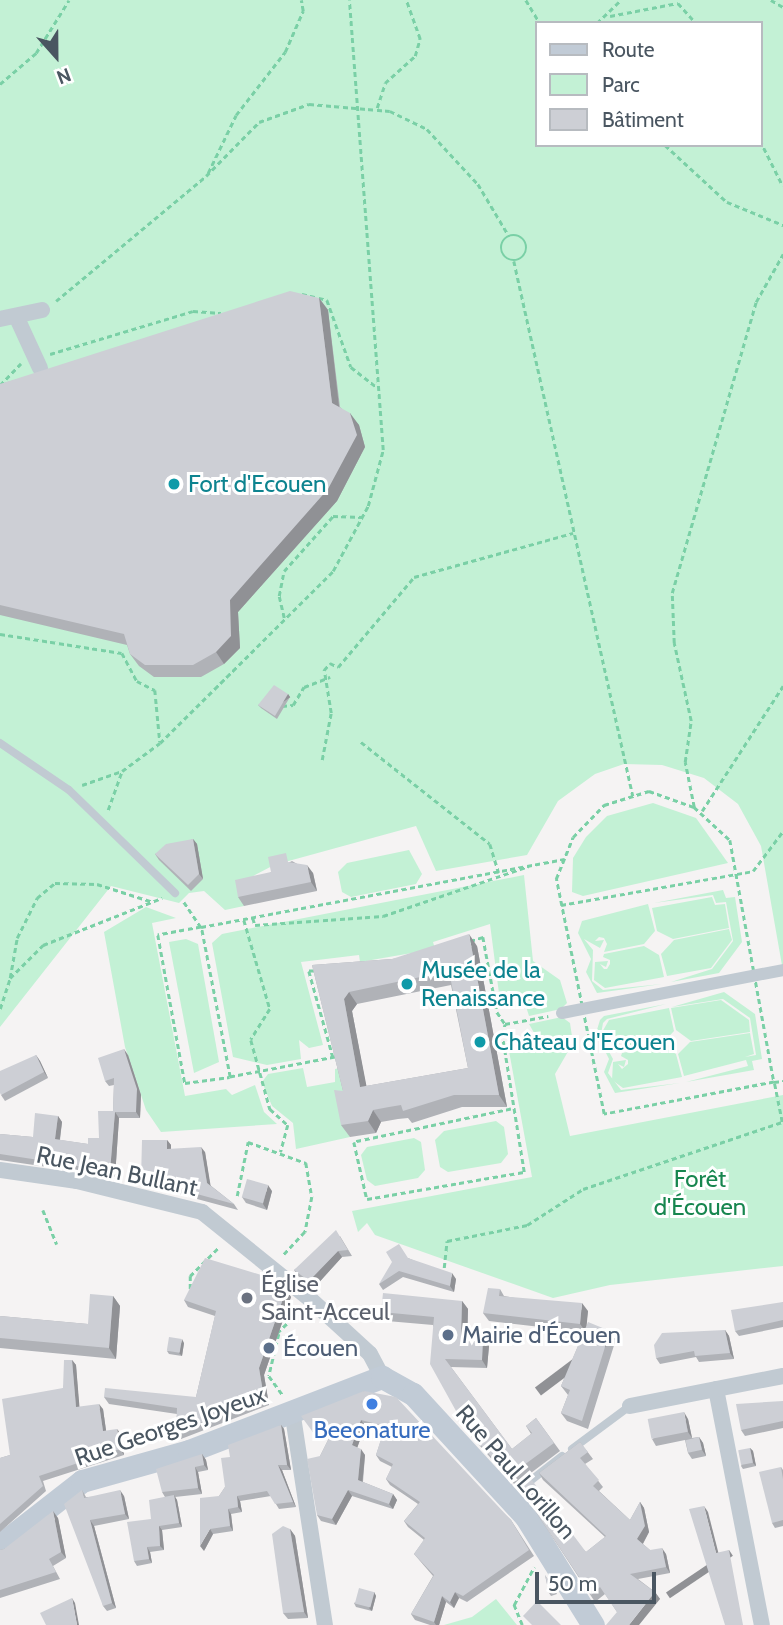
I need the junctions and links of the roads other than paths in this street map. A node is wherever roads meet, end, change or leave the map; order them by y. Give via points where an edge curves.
1 (42, 310) road end
2 (17, 318) junction
3 (0, 319) edge
4 (40, 368) edge
5 (0, 743) edge
6 (175, 892) road end
7 (783, 970) edge
8 (562, 1013) road end
9 (0, 1170) edge
10 (783, 1376) edge
11 (382, 1377) junction
12 (716, 1389) junction
13 (629, 1406) joint
14 (292, 1410) junction
15 (509, 1497) junction
16 (0, 1545) edge
17 (325, 1625) edge
18 (593, 1625) edge
19 (762, 1625) edge

1 - 2 street
2 - 3 street
2 - 4 street
5 - 6 lane via 69,790
7 - 8 street
9 - 11 street, Rue Jean Bullant via 181,1204 235,1237 310,1299 348,1334
10 - 12 street
11 - 14 main road, Rue Georges Joyeux
11 - 15 main road, Rue Paul Lorillon via 412,1394
12 - 13 street
12 - 19 street
13 - 15 lane
14 - 16 main road, Rue Georges Joyeux via 189,1451 82,1480
14 - 17 street
15 - 18 main road, Rue Paul Lorillon via 551,1551

